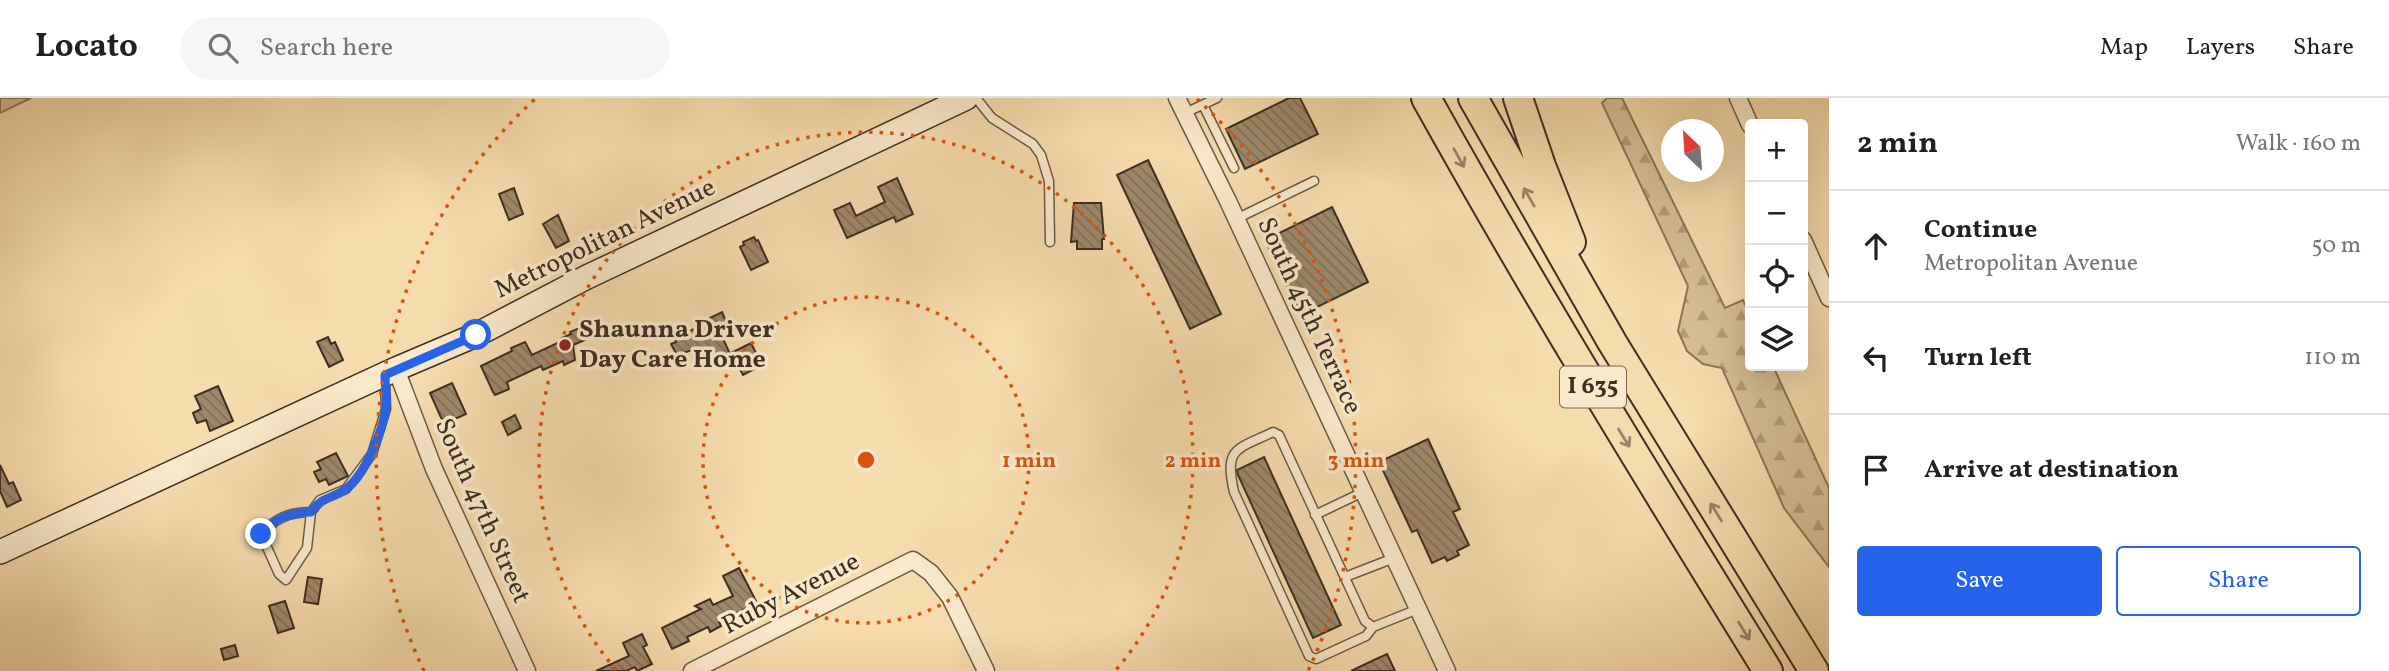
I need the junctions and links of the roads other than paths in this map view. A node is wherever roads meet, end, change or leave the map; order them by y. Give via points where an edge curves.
1 (966, 98) edge
2 (976, 98) edge
3 (1177, 98) edge
4 (1217, 98) edge
5 (1426, 98) edge
6 (1473, 98) edge
7 (1518, 98) edge
8 (1738, 98) edge
9 (1203, 105) junction
10 (1185, 113) junction
11 (1747, 119) edge
12 (1234, 168) dead end
13 (1314, 181) dead end
14 (1236, 219) junction
15 (1051, 242) dead end
16 (1805, 245) edge
17 (1829, 298) edge
18 (1612, 342) junction
19 (390, 372) junction
20 (1363, 492) junction
21 (311, 512) junction
22 (1315, 514) junction
23 (0, 552) edge
24 (1394, 558) junction
25 (1345, 577) junction
26 (1418, 609) junction
27 (1373, 627) junction
28 (527, 671) edge
29 (692, 671) edge
30 (986, 671) edge
31 (1447, 671) edge
32 (1768, 671) edge
33 (1814, 671) edge

1 - 19 main road, Metropolitan Avenue via 587,277 476,335
2 - 15 lane via 992,118 1033,144 1041,155 1049,181
3 - 10 street, South 45th Terrace
4 - 9 lane
5 -> 32 highway, I 635 via 1592,385
18 -> 6 highway, I 635
7 - 18 highway
8 - 11 street
9 - 10 lane
9 - 12 lane
10 - 14 street, South 45th Terrace
13 - 14 lane
14 - 20 street, South 45th Terrace
16 - 17 street
33 -> 18 highway, I 635
19 - 21 lane via 386,409 372,454 346,489 320,500
19 - 23 main road, Metropolitan Avenue
19 - 28 street, South 47th Street
20 - 22 lane
20 - 24 street, South 45th Terrace
21 - 21 lane via 307,548 286,580 279,575 261,534 279,518
22 - 25 lane
22 - 27 lane via 1279,435 1273,432 1237,449 1230,472 1234,492 1309,656 1316,659 1366,636
24 - 25 lane
24 - 26 street, South 45th Terrace
25 - 27 lane via 1365,621
26 - 27 lane
26 - 31 street, South 45th Terrace
29 - 30 street, Ruby Avenue via 913,560 950,597

